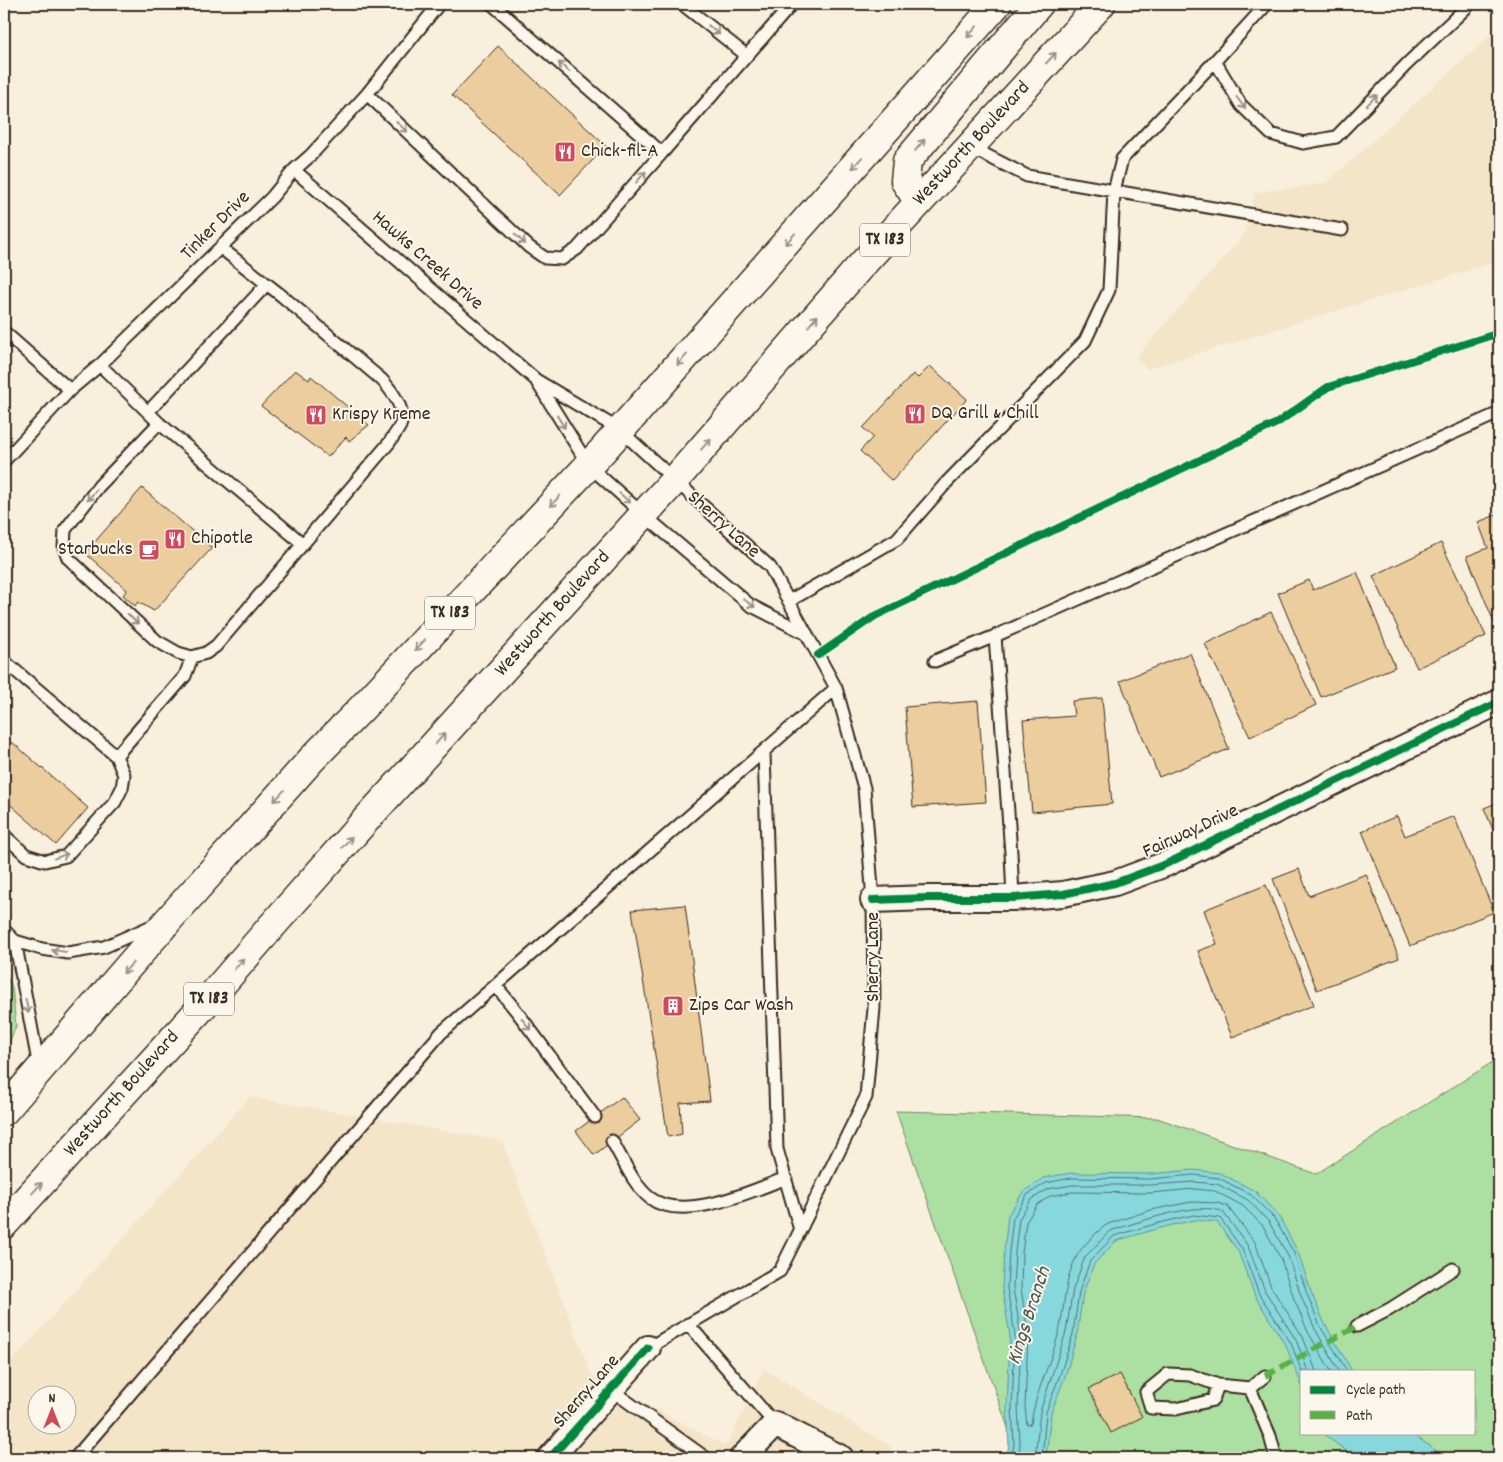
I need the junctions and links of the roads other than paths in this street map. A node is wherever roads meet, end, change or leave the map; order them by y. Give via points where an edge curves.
1 (439, 4) edge
2 (492, 4) edge
3 (682, 4) edge
4 (792, 4) edge
5 (997, 4) edge
6 (1039, 4) edge
7 (1101, 4) edge
8 (1267, 4) edge
9 (1470, 4) edge
10 (746, 55) junction
11 (1215, 62) junction
12 (367, 94) junction
13 (970, 147) junction
14 (662, 153) junction
15 (294, 170) junction
16 (1114, 191) junction
17 (920, 202) junction
18 (1342, 230) dead end
19 (221, 248) junction
20 (267, 284) junction
21 (4, 332) edge
22 (100, 365) junction
23 (536, 380) junction
24 (70, 390) junction
25 (148, 412) junction
26 (1499, 413) edge
27 (159, 423) junction
28 (620, 430) junction
29 (4, 461) edge
30 (589, 466) junction
31 (674, 481) junction
32 (644, 515) junction
33 (303, 544) junction
34 (789, 601) junction
35 (807, 634) junction
36 (995, 636) junction
37 (192, 656) junction
38 (4, 661) edge
39 (935, 661) dead end
40 (836, 688) junction
41 (1499, 702) edge
42 (764, 752) junction
43 (116, 756) junction
44 (4, 835) edge
45 (1013, 898) junction
46 (873, 900) junction
47 (171, 917) junction
48 (4, 930) edge
49 (15, 941) junction
50 (496, 986) junction
51 (40, 1070) junction
52 (4, 1110) edge
53 (595, 1117) dead end
54 (612, 1141) dead end
55 (786, 1178) junction
56 (4, 1224) edge
57 (800, 1230) junction
58 (1453, 1269) dead end
59 (688, 1324) junction
60 (1357, 1326) dead end
61 (648, 1348) joint
62 (1265, 1376) dead end
63 (1218, 1385) junction
64 (1250, 1388) junction
65 (610, 1389) junction
66 (776, 1424) junction
67 (75, 1458) edge
68 (550, 1458) edge
69 (706, 1458) edge
70 (742, 1458) edge
71 (841, 1458) edge
72 (1276, 1458) edge

1 - 12 lane, Tinker Drive
14 -> 2 lane
3 -> 10 lane
4 - 10 lane
5 -> 28 main road, TX 183
17 -> 6 main road via 905,181 907,162
13 -> 7 main road, Westworth Boulevard / TX 183
8 - 11 lane
11 -> 9 lane via 1241,105 1271,134 1303,143 1336,137
10 - 14 lane
11 - 16 lane via 1122,159
12 -> 14 lane via 529,247 545,258 562,259 577,249
12 - 15 lane, Tinker Drive
13 - 16 lane via 1027,176
13 - 17 main road, Westworth Boulevard / TX 183
15 - 19 lane, Tinker Drive
15 - 23 lane, Hawks Creek Drive
16 - 18 lane
16 - 34 lane via 1109,290 1085,341 896,539
31 -> 17 main road, Westworth Boulevard / TX 183
19 - 20 lane
19 - 22 lane, Tinker Drive
20 - 25 lane
20 - 33 lane via 382,380 400,408 401,424 389,443
21 - 24 lane
22 - 24 lane, Tinker Drive
22 - 25 lane
23 - 28 lane, Hawks Creek Drive
23 -> 30 lane, Hawks Creek Drive
24 - 29 lane, Tinker Drive
25 - 27 lane
26 - 36 lane
27 - 33 lane
27 -> 37 lane via 99,486 64,530 64,547 68,558 157,642
28 - 30 main road, TX 183
28 - 31 lane, Sherry Lane
30 -> 32 lane
30 -> 47 main road, TX 183 via 311,760
31 - 32 main road, Westworth Boulevard / TX 183
31 - 34 lane, Sherry Lane via 770,566
32 -> 35 lane via 750,605
56 -> 32 main road, Westworth Boulevard / TX 183
33 - 37 lane via 216,646 206,653
34 - 35 lane, Sherry Lane
35 - 40 lane, Sherry Lane
36 - 39 lane
36 - 45 lane
37 - 43 lane via 185,676
38 - 43 lane
40 - 42 lane
40 - 46 lane, Sherry Lane via 864,788
41 - 45 street, Fairway Drive via 1166,864 1115,883 1063,894
42 - 50 lane
42 - 55 lane via 777,1149
44 -> 43 lane via 33,857 45,861 66,856 115,802 124,775
45 - 46 street, Fairway Drive
46 - 57 lane, Sherry Lane via 874,1008 866,1097
47 -> 49 lane via 104,947 68,953
47 -> 51 main road, TX 183
48 - 49 lane
49 -> 51 lane
50 -> 53 lane
50 - 67 lane via 441,1034
51 - 52 main road, TX 183
54 - 55 lane via 639,1186 651,1198 668,1206 723,1201
55 - 57 lane
57 - 59 lane, Sherry Lane via 780,1271
58 - 60 lane
59 - 61 lane
59 - 66 lane
61 - 65 street, Sherry Lane
62 - 64 lane
63 - 63 lane via 1190,1375 1168,1374 1146,1392 1151,1408 1176,1409 1213,1400
63 - 64 lane
64 - 72 lane
65 - 68 street, Sherry Lane
65 - 69 lane
66 - 70 street
66 - 71 street

